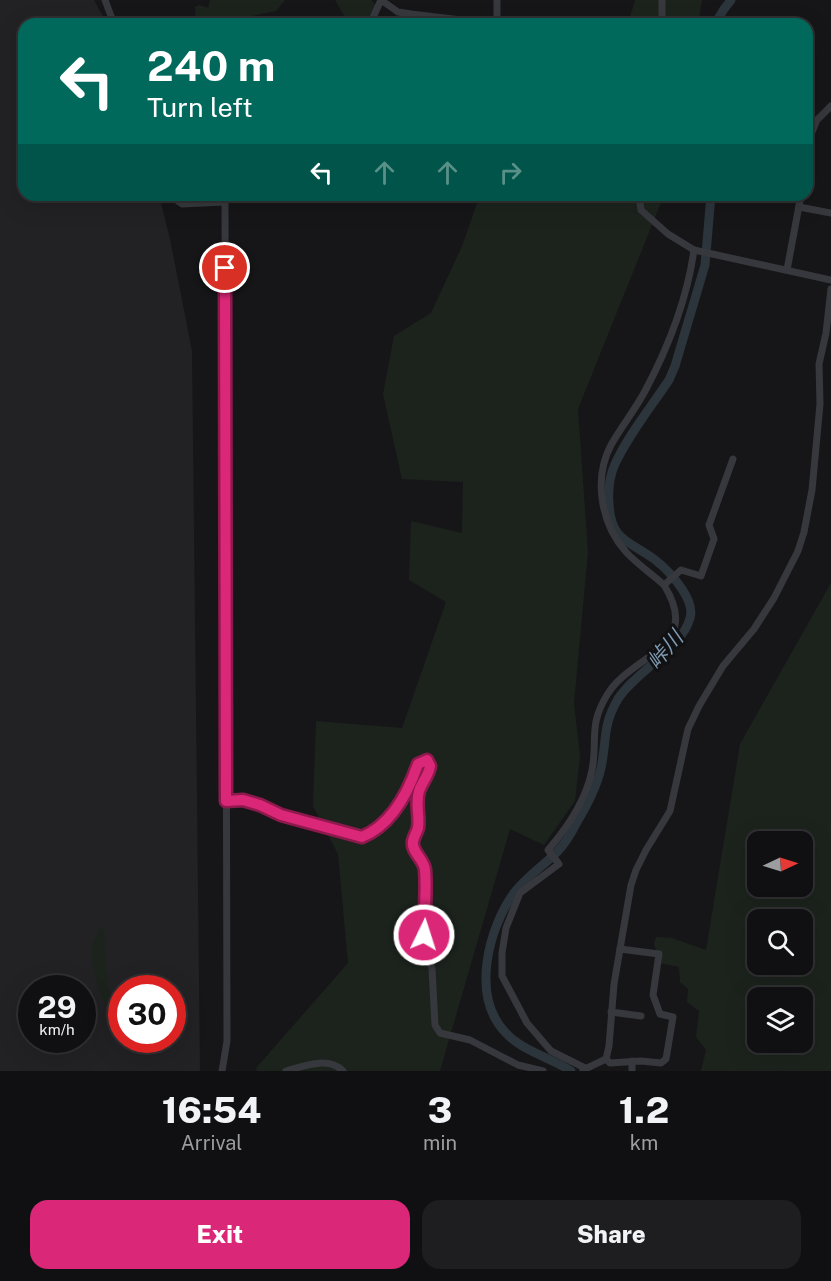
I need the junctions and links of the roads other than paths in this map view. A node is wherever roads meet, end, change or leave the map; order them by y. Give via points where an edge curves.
1 (105, 0) edge
2 (381, 0) edge
3 (497, 0) edge
4 (662, 0) edge
5 (110, 18) edge
6 (373, 18) edge
7 (445, 18) edge
8 (496, 18) edge
9 (662, 18) edge
10 (831, 106) edge
11 (813, 131) edge
12 (178, 201) edge
13 (204, 201) edge
14 (225, 201) edge
15 (640, 201) edge
16 (800, 201) edge
17 (799, 207) junction
18 (831, 213) edge
19 (694, 249) junction
20 (787, 270) junction
21 (831, 280) edge
22 (831, 289) edge
23 (733, 459) dead end
24 (664, 585) junction
25 (226, 801) junction
26 (620, 949) junction
27 (610, 1012) junction
28 (641, 1016) dead end
29 (606, 1059) junction
30 (632, 1061) junction
31 (583, 1070) edge
32 (222, 1071) edge
33 (286, 1071) edge
34 (344, 1071) edge
35 (543, 1071) edge
36 (632, 1071) edge

1 - 5 street
2 - 6 street
2 - 7 street via 398,12
3 - 8 street
4 - 9 street
10 - 11 street
12 - 13 street
14 - 25 street
15 - 19 street via 641,210 668,234
16 - 17 street
17 - 18 street
17 - 20 street
19 - 20 street
19 - 24 street via 690,279 664,354 611,446 600,486 609,526 617,540
20 - 21 street
22 - 26 street via 819,363 820,404 812,490 798,551 774,598 723,666 688,729 670,811 636,870
23 - 24 street via 709,525 714,539 701,576 681,570
24 - 31 street via 676,612 667,642 624,675 600,707 592,770 581,803 566,830 548,850 559,864 520,893 505,936 502,976 527,1023 551,1051
25 - 32 street via 227,1041
25 - 35 street via 243,800 281,815 362,837 387,819 405,795 418,764 427,760 430,772 416,804 418,827 413,849 425,870 424,935 432,969 435,1025 440,1033 470,1040 506,1060
26 - 27 street
26 - 30 street via 659,954 653,994 660,1014 674,1017 666,1059 662,1063
27 - 28 street
27 - 29 street
29 - 30 street via 610,1063
29 - 31 street
30 - 36 street
33 - 34 street via 322,1063

